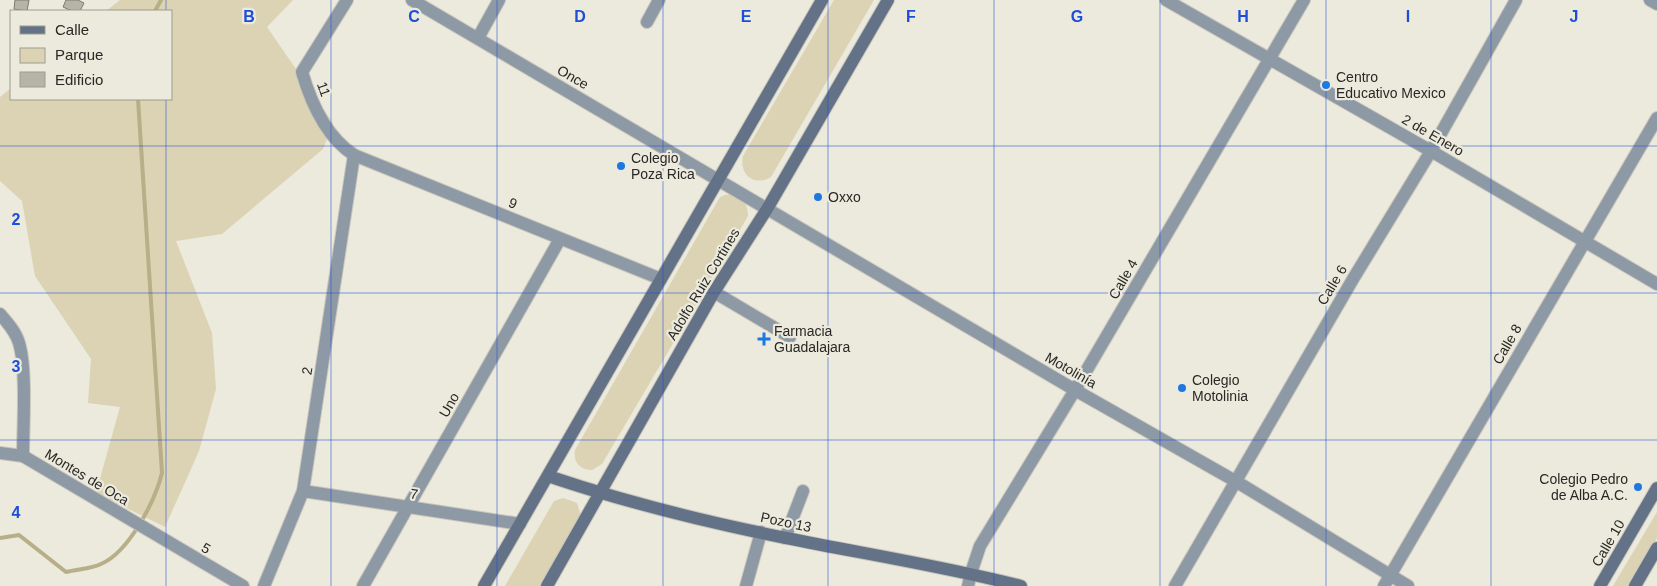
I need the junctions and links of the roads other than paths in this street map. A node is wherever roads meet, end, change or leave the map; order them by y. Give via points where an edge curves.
1 (347, 0) edge
2 (412, 0) edge
3 (499, 0) edge
4 (659, 0) edge
5 (822, 0) edge
6 (888, 0) edge
7 (1166, 0) edge
8 (1304, 0) edge
9 (1516, 0) edge
10 (1650, 0) edge
11 (1657, 4) edge
12 (647, 22) dead end
13 (478, 38) junction
14 (1269, 60) junction
15 (1657, 118) edge
16 (1431, 150) junction
17 (354, 155) junction
18 (719, 180) junction
19 (768, 209) junction
20 (560, 238) junction
21 (1584, 241) junction
22 (661, 279) junction
23 (1657, 284) edge
24 (714, 292) junction
25 (0, 314) edge
26 (790, 337) dead end
27 (1075, 390) junction
28 (0, 453) edge
29 (23, 456) junction
30 (548, 476) junction
31 (1237, 482) junction
32 (1657, 488) edge
33 (303, 490) junction
34 (803, 490) dead end
35 (599, 493) junction
36 (408, 508) junction
37 (520, 524) junction
38 (761, 532) junction
39 (154, 535) joint
40 (785, 538) junction
41 (1657, 548) edge
42 (969, 580) edge
43 (1387, 581) edge
44 (243, 586) edge
45 (264, 586) edge
46 (363, 586) edge
47 (484, 586) edge
48 (547, 586) edge
49 (746, 586) edge
50 (1021, 586) edge
51 (1175, 586) edge
52 (1408, 586) edge
53 (1600, 586) edge
54 (1635, 586) edge

1 - 17 street, 11 via 302,72 313,104 340,146
2 - 13 street, Once
3 - 13 street
4 - 12 street
5 - 18 main road
6 - 19 main road, Adolfo Ruiz Cortines
7 - 14 street, 2 de Enero
8 - 14 street, Calle 4
9 - 16 street, Calle 6
10 - 11 street
13 - 18 street, Once
14 - 16 street, 2 de Enero
14 - 27 street, Calle 4
15 - 21 street, Calle 8
16 - 21 street, 2 de Enero
16 - 31 street, Calle 6 via 1314,345
17 - 20 street, 9
17 - 33 street, 2
18 - 19 street, Motolinía
18 - 22 main road
19 - 24 main road, Adolfo Ruiz Cortines
19 - 27 street, Motolinía
20 - 22 street, 9
20 - 36 street, Uno
21 - 23 street, 2 de Enero
21 - 43 street, Calle 8
22 - 30 main road
24 - 26 street
24 - 35 main road, Adolfo Ruiz Cortines
25 - 29 street via 19,343
27 - 31 street, Motolinía
27 - 42 street, Calle 4 via 980,546
28 - 29 street, Montes de Oca
29 - 39 street, Montes de Oca
30 - 35 main road, Pozo 13
30 - 37 main road
31 - 43 street, Motolinía
31 - 51 street, Calle 6
32 - 53 main road, Calle 10
33 - 36 street, 7
33 - 45 street, 2
34 - 40 street
35 - 38 main road, Pozo 13
35 - 48 main road, Adolfo Ruiz Cortines
36 - 37 street, 7
36 - 46 street, Uno
37 - 47 main road
38 - 40 main road, Pozo 13
38 - 49 street
39 - 44 street, 5
40 - 42 main road, Pozo 13
41 - 54 main road
42 - 50 main road, Pozo 13
43 - 52 street, Motolinía

